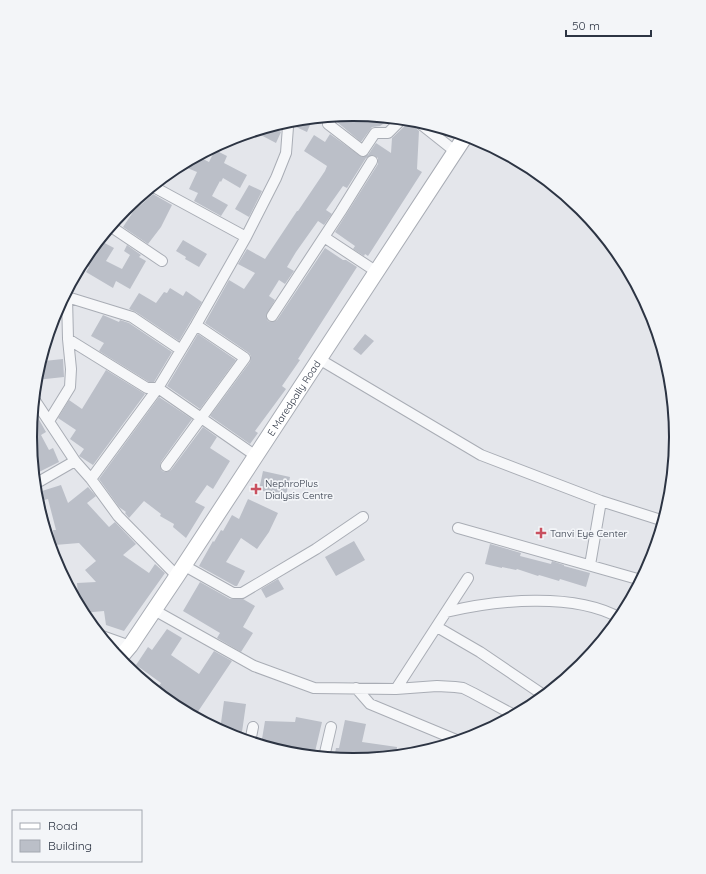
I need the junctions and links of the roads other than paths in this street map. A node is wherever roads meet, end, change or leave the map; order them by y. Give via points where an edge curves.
1 (329, 122) edge
2 (397, 124) edge
3 (288, 128) edge
4 (429, 130) edge
5 (463, 141) edge
6 (456, 152) junction
7 (372, 161) dead end
8 (156, 190) edge
9 (115, 229) edge
10 (246, 237) junction
11 (324, 237) junction
12 (162, 261) dead end
13 (377, 272) junction
14 (70, 297) edge
15 (66, 306) edge
16 (272, 316) dead end
17 (196, 325) junction
18 (68, 339) junction
19 (181, 350) junction
20 (319, 359) junction
21 (158, 388) junction
22 (39, 406) edge
23 (201, 418) junction
24 (49, 421) junction
25 (256, 456) junction
26 (75, 461) junction
27 (166, 466) dead end
28 (91, 479) junction
29 (40, 481) edge
30 (601, 501) junction
31 (363, 517) dead end
32 (658, 519) edge
33 (458, 528) dead end
34 (590, 565) junction
35 (180, 570) junction
36 (468, 578) dead end
37 (635, 578) edge
38 (154, 610) junction
39 (446, 612) junction
40 (615, 615) edge
41 (436, 627) junction
42 (110, 639) edge
43 (130, 646) junction
44 (124, 654) edge
45 (356, 688) junction
46 (396, 689) junction
47 (539, 692) edge
48 (509, 712) edge
49 (253, 727) dead end
50 (331, 727) dead end
51 (251, 736) edge
52 (450, 737) edge
53 (325, 751) edge

1 - 2 street via 362,151 375,133 388,133
3 - 10 street via 286,153
4 - 6 street
5 - 6 main road, E Maredpally Road
6 - 13 main road, E Maredpally Road
7 - 11 street
8 - 10 street
9 - 12 street
10 - 17 street
11 - 13 street
11 - 16 street
13 - 20 main road, E Maredpally Road
14 - 19 street via 132,317
15 - 18 street
17 - 19 street
17 - 23 street via 245,358
18 - 21 street via 146,388
18 - 24 street via 70,387
19 - 21 street
20 - 25 main road, E Maredpally Road
20 - 30 street via 481,455
21 - 23 street
21 - 28 street
22 - 24 street
23 - 25 street
23 - 27 street
24 - 26 street
25 - 35 main road, E Maredpally Road
26 - 28 street
26 - 29 street
28 - 35 street via 118,516
30 - 32 street
30 - 34 street
31 - 35 street via 316,549 242,593 233,593
33 - 34 street
34 - 37 street
35 - 38 main road, E Maredpally Road
36 - 39 street
38 - 43 main road, E Maredpally Road
38 - 45 street via 254,666 314,688
39 - 40 street via 472,606 536,601 586,605
39 - 41 street
41 - 46 street
41 - 47 street via 480,652
42 - 43 street
43 - 44 main road, E Maredpally Road
45 - 46 street
45 - 52 street via 370,704
46 - 48 street via 437,686 463,688
49 - 51 street
50 - 53 street

